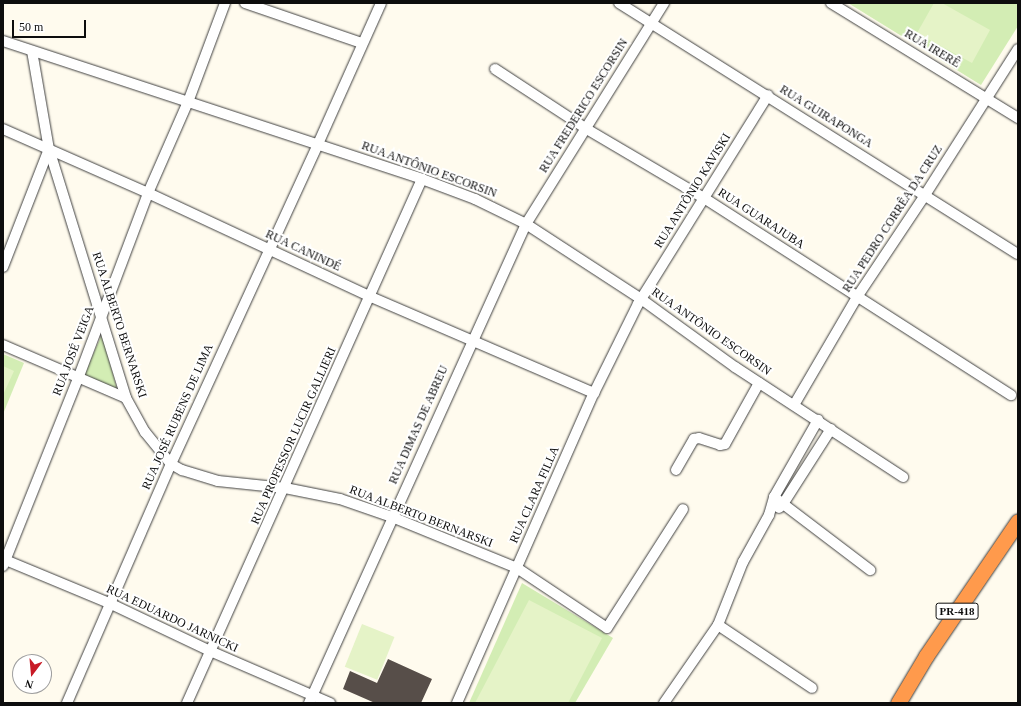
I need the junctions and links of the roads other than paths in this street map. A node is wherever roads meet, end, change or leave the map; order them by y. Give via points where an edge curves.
1 (225, 3) edge
2 (245, 3) edge
3 (380, 3) edge
4 (619, 3) edge
5 (664, 3) edge
6 (831, 3) edge
7 (651, 23) junction
8 (3, 41) edge
9 (362, 43) junction
10 (1018, 49) edge
11 (32, 51) junction
12 (495, 69) dead end
13 (768, 95) junction
14 (986, 98) junction
15 (188, 102) junction
16 (1018, 118) edge
17 (585, 128) junction
18 (3, 129) edge
19 (318, 144) junction
20 (49, 148) junction
21 (422, 179) junction
22 (148, 193) junction
23 (925, 195) junction
24 (704, 198) junction
25 (526, 224) junction
26 (269, 250) junction
27 (1018, 254) edge
28 (3, 267) edge
29 (371, 297) junction
30 (857, 297) junction
31 (641, 300) junction
32 (102, 316) junction
33 (472, 341) junction
34 (3, 345) edge
35 (79, 376) junction
36 (759, 382) junction
37 (594, 393) junction
38 (1011, 395) dead end
39 (126, 398) junction
40 (794, 405) junction
41 (818, 420) junction
42 (831, 429) junction
43 (797, 457) junction
44 (171, 464) junction
45 (808, 464) junction
46 (676, 470) dead end
47 (903, 477) dead end
48 (285, 488) junction
49 (774, 496) junction
50 (783, 504) junction
51 (683, 509) dead end
52 (769, 515) junction
53 (392, 517) junction
54 (1018, 521) edge
55 (4, 562) edge
56 (517, 568) junction
57 (870, 570) dead end
58 (109, 603) junction
59 (718, 625) junction
60 (210, 651) junction
61 (812, 688) dead end
62 (311, 699) edge
63 (67, 703) edge
64 (187, 703) edge
65 (330, 703) edge
66 (457, 703) edge
67 (664, 703) edge
68 (898, 703) edge

1 - 15 street, RUA JOSÉ VEIGA
2 - 9 street
3 - 9 street, RUA JOSÉ RUBENS DE LIMA
4 - 7 street, RUA GUIRAPONGA
5 - 7 street, RUA FREDERICO ESCORSIN
6 - 14 street, RUA IRERÊ
7 - 13 street, RUA GUIRAPONGA
7 - 17 street, RUA FREDERICO ESCORSIN
8 - 11 street, RUA ANTÔNIO ESCORSIN
9 - 19 street, RUA JOSÉ RUBENS DE LIMA
10 - 14 street, RUA PEDRO CORRÊA DA CRUZ
11 - 15 street, RUA ANTÔNIO ESCORSIN
11 - 20 street, RUA ALBERTO BERNARSKI
12 - 17 street, RUA GUARAJUBA
13 - 23 street, RUA GUIRAPONGA
13 - 24 street, RUA ANTÔNIO KAVISKI
14 - 16 street, RUA IRERÊ
14 - 23 street, RUA PEDRO CORRÊA DA CRUZ
15 - 19 street, RUA ANTÔNIO ESCORSIN
15 - 22 street, RUA JOSÉ VEIGA
17 - 24 street, RUA GUARAJUBA
17 - 25 street, RUA FREDERICO ESCORSIN
18 - 20 street, RUA CANINDÉ
19 - 21 street, RUA ANTÔNIO ESCORSIN
19 - 26 street, RUA JOSÉ RUBENS DE LIMA
20 - 22 street, RUA CANINDÉ
20 - 28 street
20 - 32 street, RUA ALBERTO BERNARSKI
21 - 25 street, RUA ANTÔNIO ESCORSIN via 475,199
21 - 29 street, RUA PROFESSOR LUCIR GALLIERI
22 - 26 street, RUA CANINDÉ
22 - 32 street, RUA JOSÉ VEIGA
23 - 27 street, RUA GUIRAPONGA
23 - 30 street, RUA PEDRO CORRÊA DA CRUZ
24 - 30 street, RUA GUARAJUBA
24 - 31 street, RUA ANTÔNIO KAVISKI
25 - 31 street, RUA ANTÔNIO ESCORSIN
25 - 33 street, RUA DIMAS DE ABREU
26 - 29 street, RUA CANINDÉ
26 - 44 street, RUA JOSÉ RUBENS DE LIMA
29 - 33 street, RUA CANINDÉ
29 - 48 street, RUA PROFESSOR LUCIR GALLIERI
30 - 38 street, RUA GUARAJUBA
30 - 40 street, RUA PEDRO CORRÊA DA CRUZ
31 - 36 street, RUA ANTÔNIO ESCORSIN
31 - 37 street, RUA CLARA FILLA
32 - 35 street, RUA JOSÉ VEIGA
32 - 39 street, RUA ALBERTO BERNARSKI
33 - 37 street, RUA CANINDÉ
33 - 53 street, RUA DIMAS DE ABREU
34 - 35 street
35 - 39 street
35 - 55 street, RUA JOSÉ VEIGA
36 - 40 street, RUA ANTÔNIO ESCORSIN
36 - 46 street via 725,444 694,439
37 - 56 street, RUA CLARA FILLA
39 - 44 street, RUA ALBERTO BERNARSKI via 145,432
40 - 41 street, RUA ANTÔNIO ESCORSIN
41 - 42 street, RUA ANTÔNIO ESCORSIN
41 - 43 street
42 - 45 street
42 - 47 street, RUA ANTÔNIO ESCORSIN
43 - 45 street
43 - 49 street
44 - 48 street, RUA ALBERTO BERNARSKI via 218,481
44 - 58 street, RUA JOSÉ RUBENS DE LIMA
45 - 50 street
48 - 53 street, RUA ALBERTO BERNARSKI via 340,499
48 - 60 street, RUA PROFESSOR LUCIR GALLIERI
49 - 50 street
49 - 52 street
50 - 52 street
50 - 57 street
51 - 56 street, RUA ALBERTO BERNARSKI via 607,628
52 - 59 street via 743,562
53 - 56 street, RUA ALBERTO BERNARSKI
53 - 62 street, RUA DIMAS DE ABREU
54 - 68 highway, PR-418 via 926,656
55 - 58 street, RUA EDUARDO JARNICKI
56 - 66 street, RUA CLARA FILLA
58 - 60 street, RUA EDUARDO JARNICKI
58 - 63 street, RUA JOSÉ RUBENS DE LIMA
59 - 61 street
59 - 67 street
60 - 62 street, RUA EDUARDO JARNICKI
60 - 64 street, RUA PROFESSOR LUCIR GALLIERI
62 - 65 street, RUA EDUARDO JARNICKI

